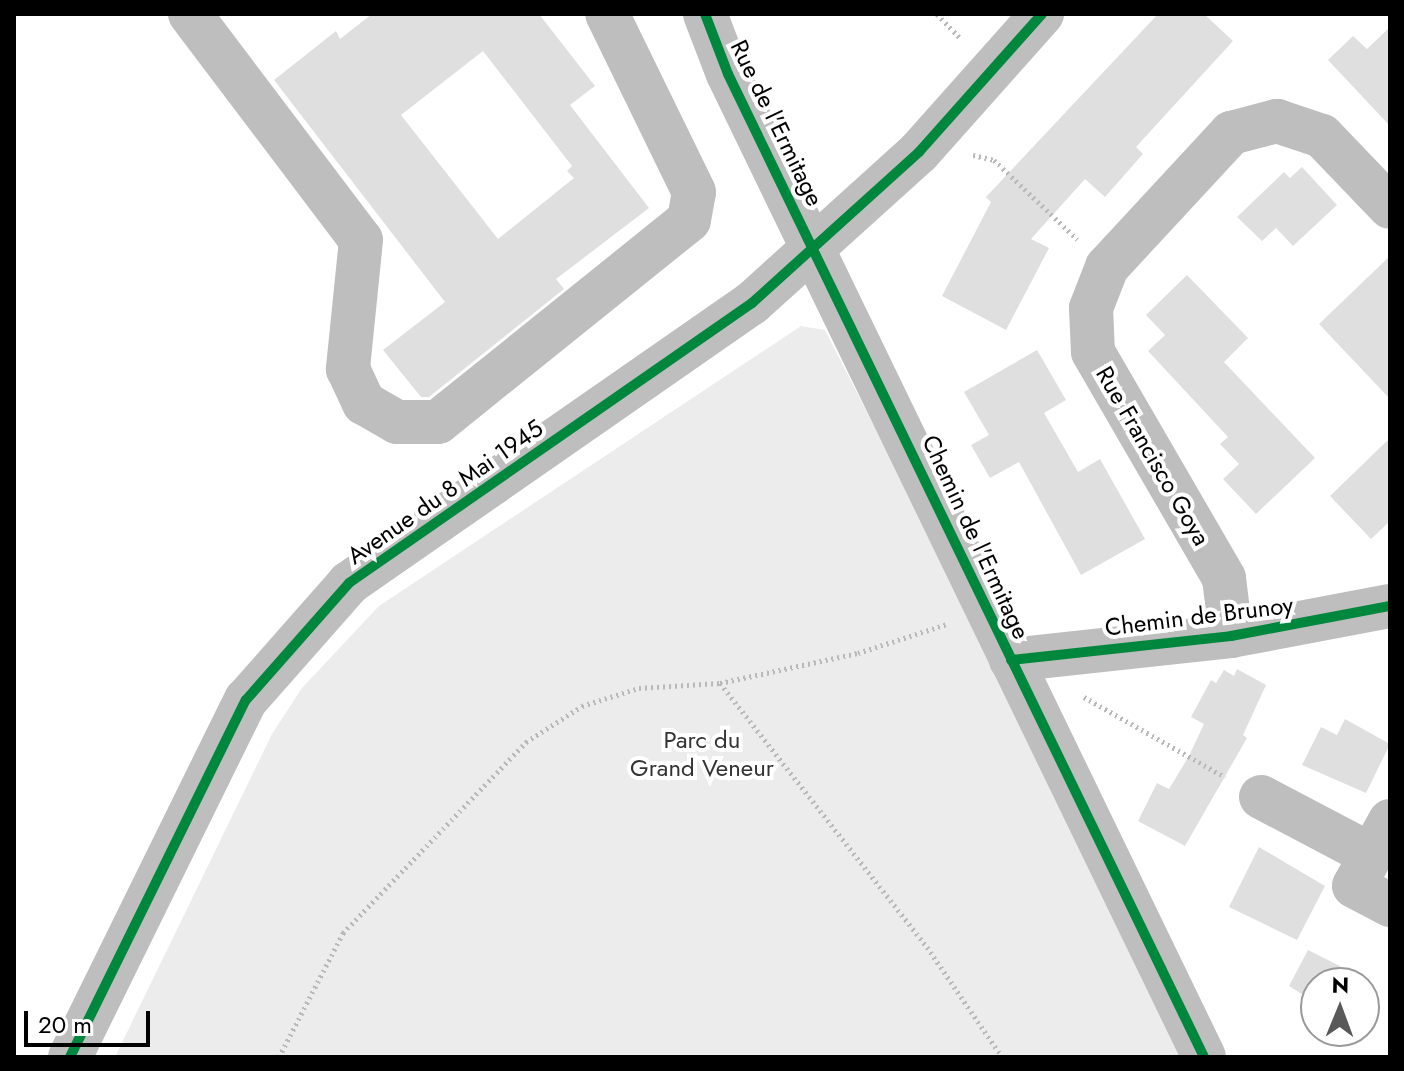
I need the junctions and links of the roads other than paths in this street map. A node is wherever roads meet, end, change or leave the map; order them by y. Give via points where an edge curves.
1 (190, 14) edge
2 (607, 14) edge
3 (705, 14) edge
4 (1042, 14) edge
5 (1390, 207) edge
6 (816, 249) junction
7 (1390, 606) edge
8 (1231, 636) junction
9 (1011, 660) junction
10 (1261, 797) road end
11 (1380, 838) edge
12 (1390, 905) edge
13 (70, 1057) edge
14 (1204, 1057) edge

1 - 2 street via 361,240 348,369 364,403 397,422 438,422 689,220 694,192
3 - 6 street, Rue de l'Ermitage via 728,74
4 - 6 street, Avenue du 8 Mai 1945 via 943,125
5 - 8 street, Rue Francisco Goya via 1322,136 1277,121 1231,133 1107,267 1091,308 1093,352 1224,578
6 - 9 street, Chemin de l'Ermitage
6 - 13 street, Avenue du 8 Mai 1945 via 739,313 349,583 246,700
7 - 8 street, Chemin de Brunoy
8 - 9 street, Chemin de Brunoy
9 - 14 street, Chemin de l'Ermitage
10 - 11 street
11 - 12 street via 1354,886

